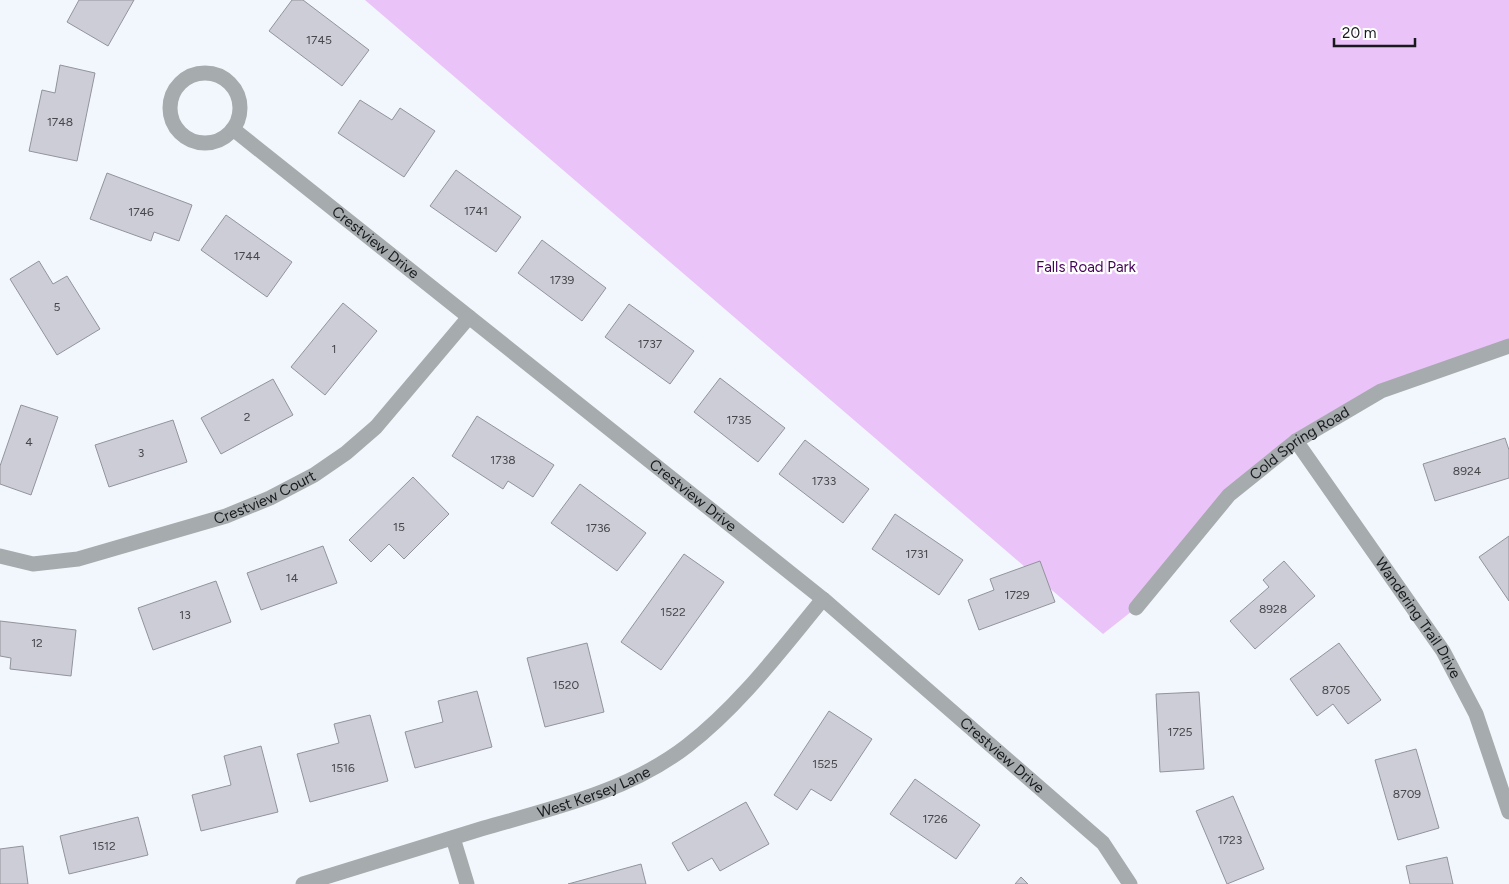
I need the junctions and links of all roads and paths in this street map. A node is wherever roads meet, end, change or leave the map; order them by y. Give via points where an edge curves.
1 (233, 130) junction
2 (470, 317) junction
3 (1509, 346) edge
4 (1296, 441) junction
5 (0, 556) edge
6 (823, 599) junction
7 (1136, 608) dead end
8 (1509, 812) edge
9 (453, 838) junction
10 (303, 884) edge
11 (467, 884) edge
12 (1130, 884) edge

1 - 1 street via 238,121 239,101 230,84 222,78 202,73 183,80 176,88 169,106 170,116 180,133 188,139 207,144
1 - 2 street, Crestview Drive
2 - 5 street, Crestview Court via 376,427 314,475 270,498 226,516 78,559 33,564
2 - 6 street, Crestview Drive
3 - 4 street, Cold Spring Road via 1382,391
4 - 7 street, Cold Spring Road via 1229,495
4 - 8 street, Wandering Trail Drive via 1443,652 1476,714
6 - 9 street, West Kersey Lane via 747,692 686,747 644,774 579,800
6 - 12 street, Crestview Drive via 1103,843
9 - 10 street, West Kersey Lane
9 - 11 street

